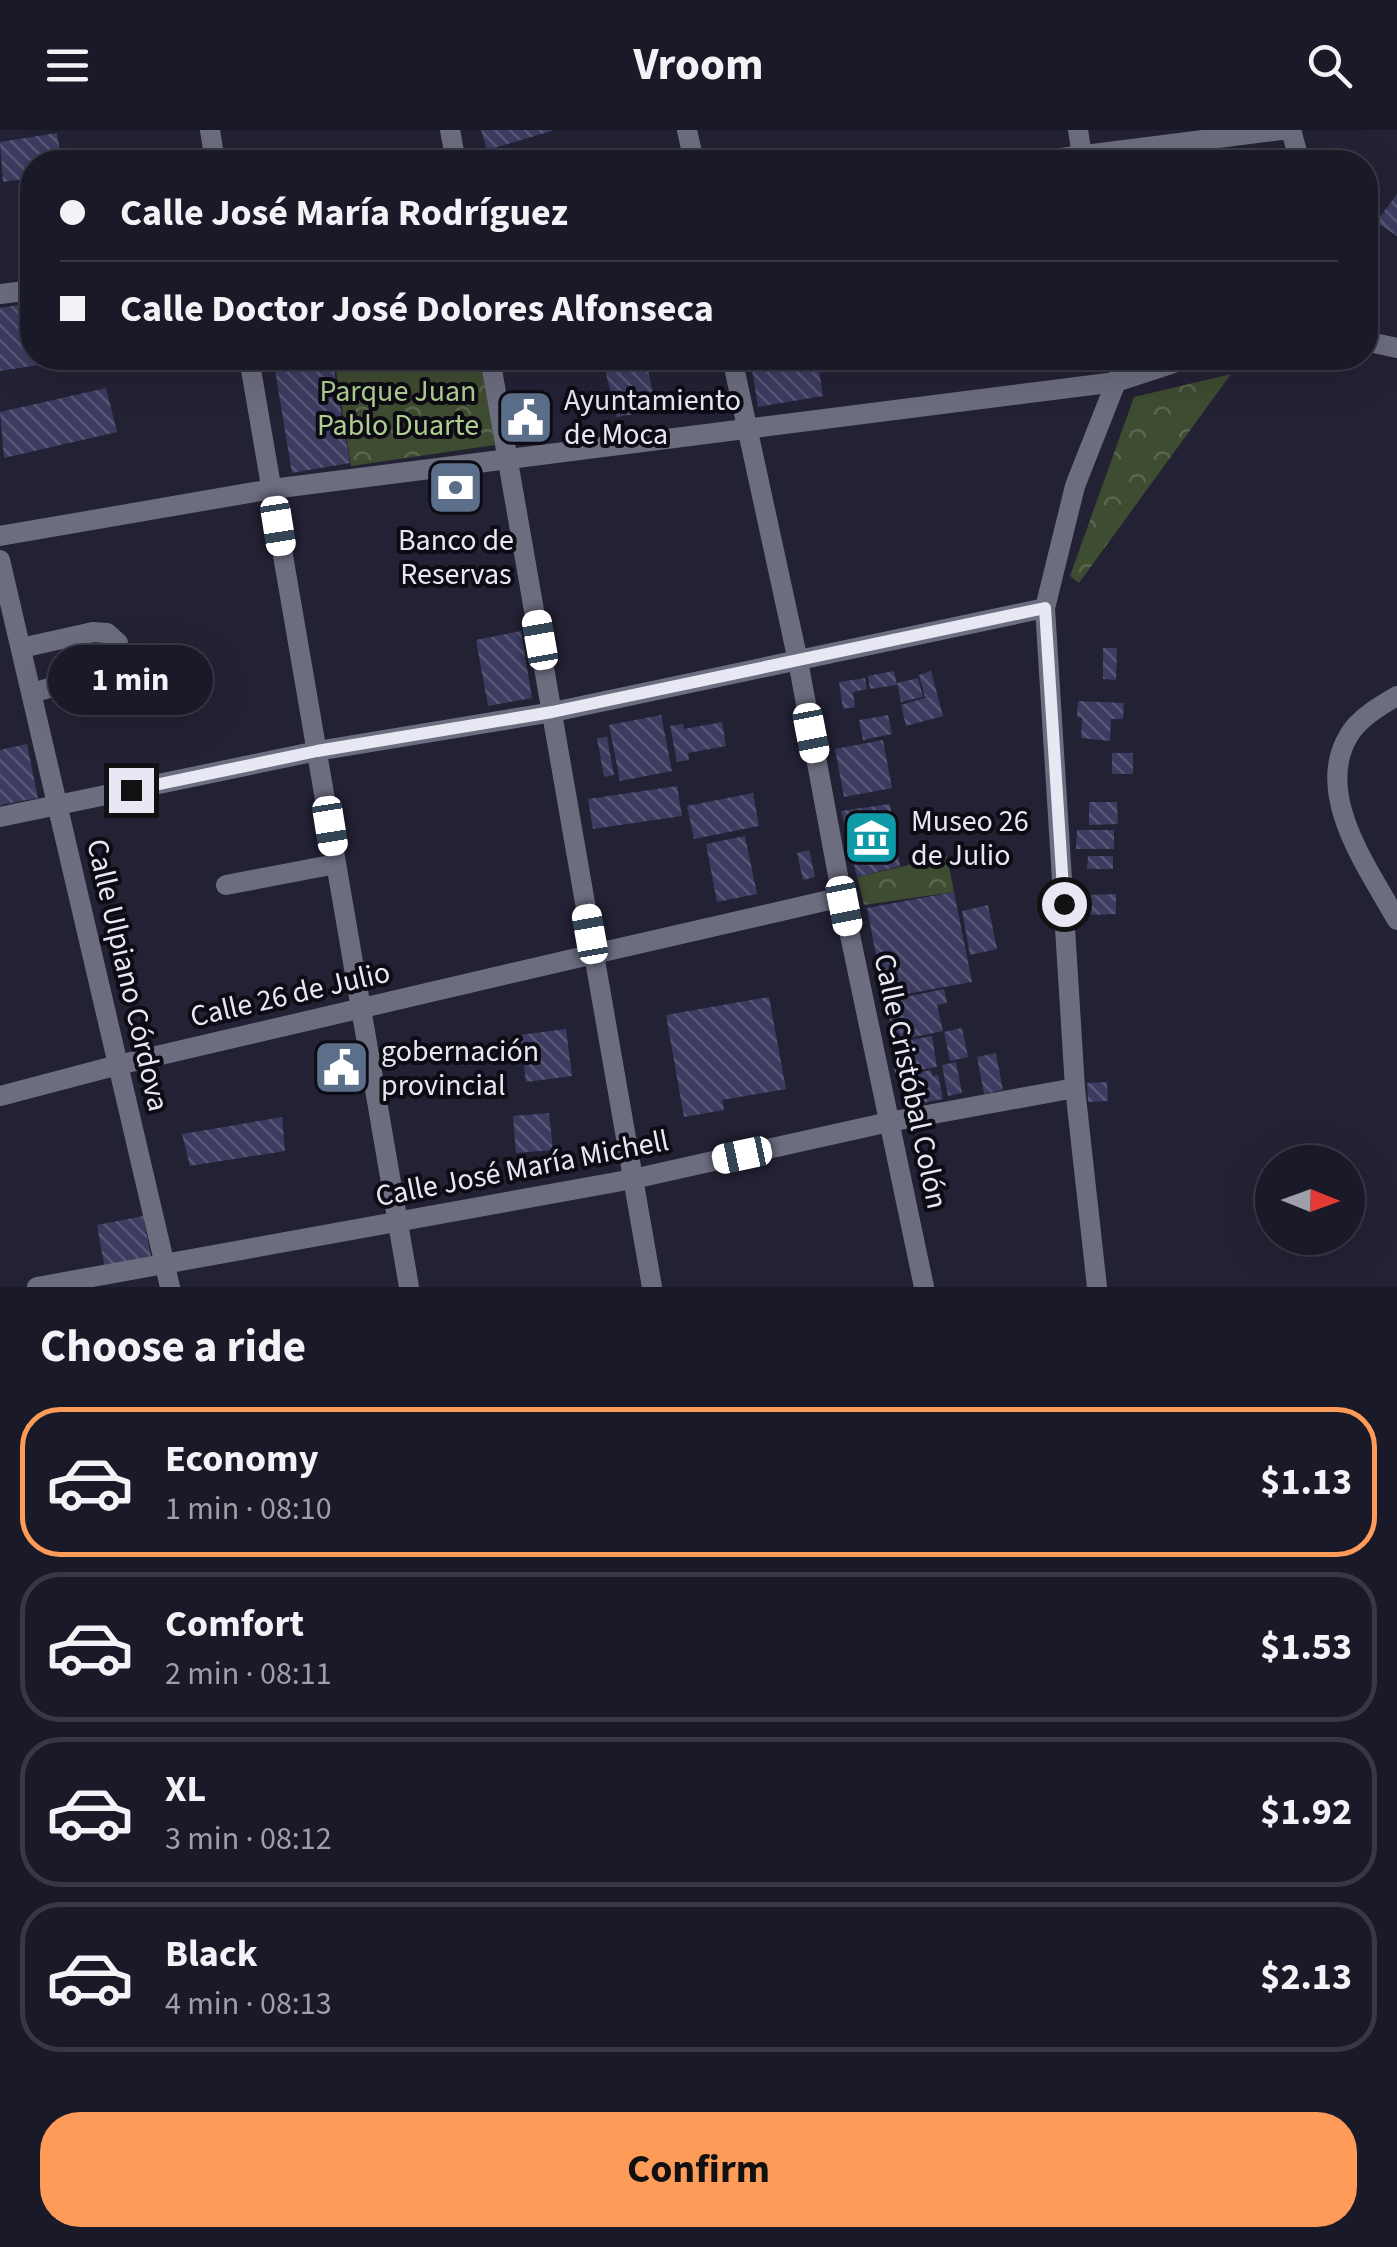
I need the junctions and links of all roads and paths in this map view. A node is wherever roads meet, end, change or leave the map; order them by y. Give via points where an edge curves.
1 (1282, 130) edge
2 (1174, 150) edge
3 (251, 370) edge
4 (492, 370) edge
5 (734, 370) edge
6 (1122, 370) edge
7 (1152, 370) edge
8 (1116, 382) junction
9 (746, 430) junction
10 (508, 460) junction
11 (272, 488) junction
12 (0, 536) edge
13 (0, 560) edge
14 (1045, 608) junction
15 (21, 648) junction
16 (798, 661) junction
17 (33, 693) junction
18 (1397, 696) edge
19 (552, 712) junction
20 (317, 751) junction
21 (57, 805) junction
22 (0, 817) edge
23 (336, 864) junction
24 (226, 884) dead end
25 (842, 897) junction
26 (1397, 920) edge
27 (594, 954) junction
28 (361, 1008) junction
29 (118, 1065) junction
30 (1076, 1088) junction
31 (0, 1096) edge
32 (889, 1122) junction
33 (633, 1179) junction
34 (398, 1222) junction
35 (165, 1264) junction
36 (36, 1287) edge
37 (170, 1287) edge
38 (409, 1287) edge
39 (652, 1287) edge
40 (924, 1287) edge
41 (1096, 1287) edge

1 - 2 street
3 - 11 street
4 - 10 street
5 - 9 street, Calle Cristóbal Colón
6 - 8 street
7 - 8 street
8 - 9 street
8 - 14 street via 1076,486
9 - 10 street
9 - 16 street, Calle Cristóbal Colón
10 - 11 street
10 - 19 street
11 - 12 street
11 - 20 street
13 - 15 street, Calle Ulpiano Córdova
14 - 16 street
14 - 30 street
15 - 17 street, Calle Ulpiano Córdova
15 - 17 street via 93,632 118,643 116,667
16 - 19 street
16 - 25 street, Calle Cristóbal Colón
17 - 21 street, Calle Ulpiano Córdova
18 - 26 street via 1349,735 1336,780 1340,806
19 - 20 street
19 - 27 street
20 - 21 street
20 - 23 street
21 - 22 street
21 - 29 street, Calle Ulpiano Córdova
23 - 24 street
23 - 28 street
25 - 27 street, Calle 26 de Julio
25 - 32 street, Calle Cristóbal Colón
27 - 28 street, Calle 26 de Julio
27 - 33 street
28 - 29 street, Calle 26 de Julio
28 - 34 street
29 - 31 street, Calle 26 de Julio
29 - 35 street, Calle Ulpiano Córdova
30 - 32 street, Calle José María Michell
30 - 41 street
32 - 33 street, Calle José María Michell
32 - 40 street, Calle Cristóbal Colón
33 - 34 street, Calle José María Michell
33 - 39 street
34 - 35 street, Calle José María Michell
34 - 38 street
35 - 36 street, Calle José María Michell
35 - 37 street, Calle Ulpiano Córdova

